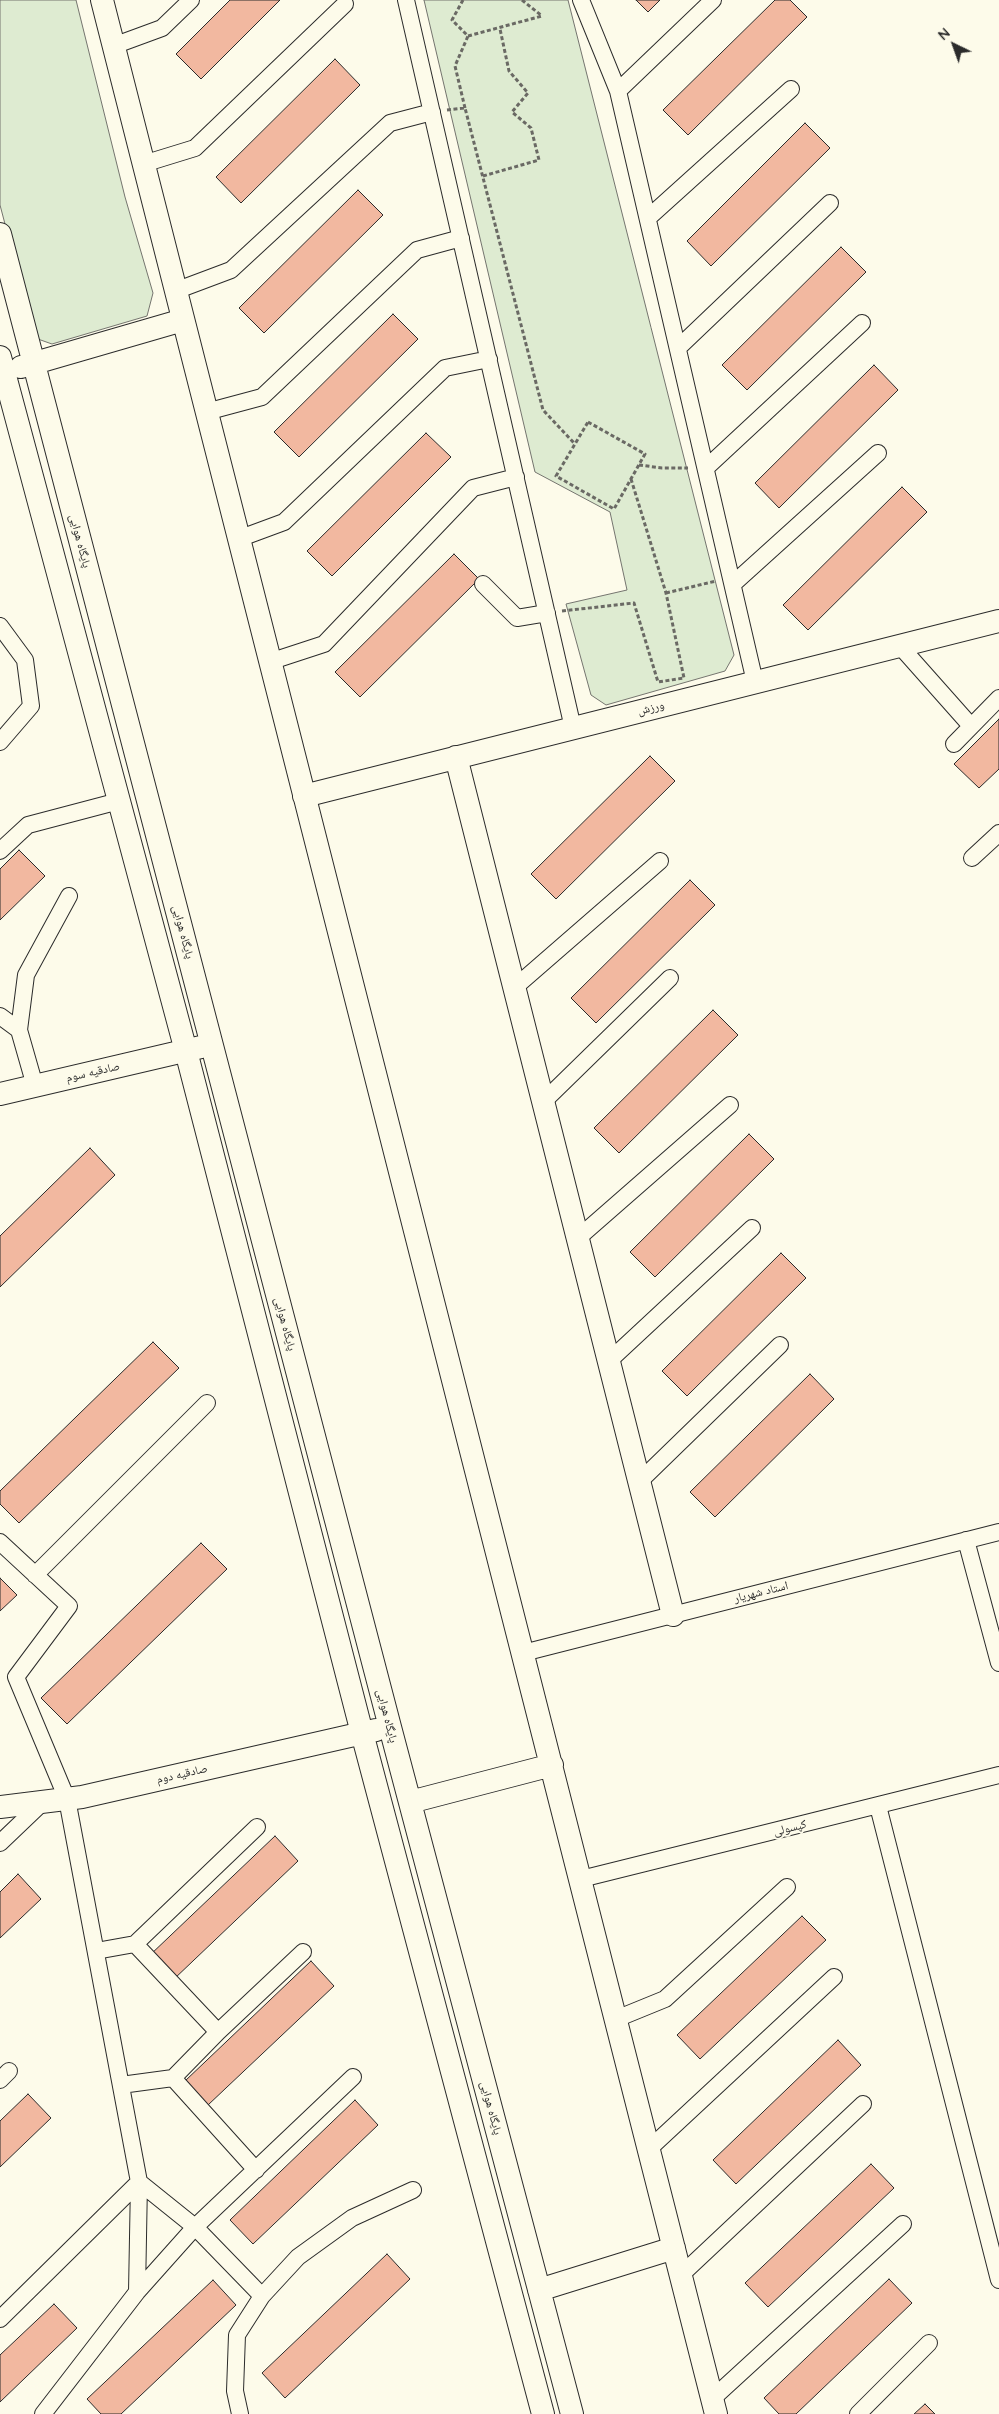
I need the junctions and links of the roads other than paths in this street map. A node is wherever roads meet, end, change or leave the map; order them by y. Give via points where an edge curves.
1 (102, 0) edge
2 (191, 0) edge
3 (406, 0) edge
4 (581, 0) edge
5 (713, 0) edge
6 (345, 4) dead end
7 (113, 46) junction
8 (791, 89) dead end
9 (618, 91) junction
10 (432, 112) junction
11 (143, 164) junction
12 (830, 203) dead end
13 (648, 218) junction
14 (0, 234) edge
15 (461, 238) junction
16 (176, 291) junction
17 (183, 320) junction
18 (862, 323) dead end
19 (678, 348) junction
20 (488, 359) junction
21 (34, 364) junction
22 (1, 366) edge
23 (206, 412) junction
24 (878, 453) dead end
25 (706, 468) junction
26 (516, 477) junction
27 (238, 539) junction
28 (732, 581) junction
29 (483, 584) dead end
30 (547, 612) junction
31 (999, 621) edge
32 (0, 626) edge
33 (900, 646) junction
34 (270, 662) junction
35 (755, 682) junction
36 (999, 698) edge
37 (972, 726) junction
38 (573, 728) junction
39 (0, 742) edge
40 (954, 744) dead end
41 (456, 757) junction
42 (304, 796) junction
43 (119, 801) junction
44 (999, 833) edge
45 (0, 851) edge
46 (972, 858) dead end
47 (660, 861) dead end
48 (69, 896) dead end
49 (670, 978) dead end
50 (514, 988) junction
51 (0, 1016) edge
52 (19, 1030) junction
53 (213, 1045) junction
54 (186, 1051) junction
55 (35, 1086) junction
56 (0, 1094) edge
57 (543, 1102) junction
58 (730, 1105) dead end
59 (752, 1228) dead end
60 (578, 1238) junction
61 (780, 1345) dead end
62 (609, 1361) junction
63 (207, 1403) dead end
64 (639, 1482) junction
65 (999, 1532) edge
66 (966, 1540) junction
67 (0, 1542) edge
68 (35, 1575) junction
69 (673, 1615) junction
70 (523, 1653) junction
71 (999, 1663) edge
72 (390, 1727) junction
73 (362, 1733) junction
74 (552, 1765) junction
75 (999, 1775) edge
76 (67, 1798) junction
77 (44, 1801) junction
78 (410, 1802) junction
79 (878, 1806) junction
80 (0, 1807) edge
81 (257, 1827) dead end
82 (0, 1843) edge
83 (581, 1879) junction
84 (787, 1887) dead end
85 (135, 1944) junction
86 (96, 1950) junction
87 (302, 1952) dead end
88 (834, 1977) dead end
89 (616, 2019) junction
90 (218, 2032) junction
91 (353, 2077) dead end
92 (173, 2078) junction
93 (120, 2084) junction
94 (863, 2104) dead end
95 (649, 2150) junction
96 (256, 2170) junction
97 (139, 2182) junction
98 (413, 2190) dead end
99 (903, 2224) dead end
100 (195, 2227) junction
101 (674, 2248) junction
102 (681, 2275) junction
103 (999, 2280) edge
104 (539, 2290) junction
105 (137, 2292) junction
106 (262, 2296) junction
107 (0, 2319) edge
108 (929, 2343) dead end
109 (714, 2407) edge
110 (568, 2413) edge
111 (43, 2414) edge
112 (240, 2414) edge
113 (543, 2414) edge
114 (858, 2414) edge

1 - 7 street
2 - 7 street via 162,28
3 - 10 street
4 - 9 street
5 - 9 street
6 - 11 street via 195,148
7 - 11 street
8 - 13 street
9 - 13 street
10 - 15 street
10 - 16 street via 390,123 232,270
11 - 16 street
12 - 19 street
13 - 19 street
14 - 21 street, پایگاه هوایی
15 - 20 street
15 - 23 street via 417,250 262,397
16 - 17 street
17 - 21 street
17 - 23 street
18 - 25 street
19 - 25 street
20 - 26 street
20 - 27 street via 446,368 284,522
21 - 22 street
21 - 53 street, پایگاه هوایی
22 - 43 street
23 - 27 street
24 - 28 street
25 - 28 street
26 - 30 street
26 - 34 street via 473,488 324,644
27 - 34 street
28 - 35 street
29 - 30 street via 517,618
30 - 38 street
31 - 33 street, ورزش
32 - 39 street via 25,660 31,706
33 - 35 street, ورزش
33 - 37 street
34 - 42 street
35 - 38 street, ورزش
36 - 37 street
37 - 40 street
38 - 41 street, ورزش
41 - 42 street, ورزش
41 - 50 street
42 - 70 street
43 - 45 street via 28,825
43 - 54 street
44 - 46 street
47 - 50 street
48 - 52 street via 26,975
49 - 57 street
50 - 57 street
51 - 52 street
52 - 55 street
53 - 54 street, صادقیه سوم
53 - 72 street, پایگاه هوایی
54 - 55 street, صادقیه سوم
54 - 73 street
55 - 56 street, صادقیه سوم
57 - 60 street
58 - 60 street
59 - 62 street
60 - 62 street
61 - 64 street
62 - 64 street
63 - 68 street
64 - 69 street
65 - 66 street, استاد شهریار
66 - 69 street, استاد شهریار
66 - 71 street
67 - 68 street
68 - 76 street via 69,1606 16,1676
69 - 70 street, استاد شهریار
70 - 74 street
72 - 73 street, صادقیه دوم
72 - 78 street, پایگاه هوایی
73 - 76 street, صادقیه دوم
73 - 113 street
74 - 78 street
74 - 83 street
75 - 79 street, کپسولی
76 - 77 street, صادقیه دوم
76 - 86 street
77 - 80 street, صادقیه دوم
77 - 82 street
78 - 104 street, پایگاه هوایی
79 - 83 street, کپسولی
79 - 103 street
81 - 85 street
83 - 89 street
84 - 89 street via 665,1999
85 - 86 street
85 - 90 street
86 - 93 street
87 - 90 street
88 - 95 street
89 - 95 street
90 - 92 street
91 - 96 street
92 - 93 street
92 - 96 street
93 - 97 street
94 - 102 street
95 - 101 street
96 - 100 street
97 - 100 street
97 - 105 street
97 - 107 street
98 - 106 street via 352,2218 298,2257
99 - 109 street
100 - 105 street
100 - 106 street
101 - 102 street
101 - 104 street
102 - 109 street
104 - 110 street, پایگاه هوایی
105 - 111 street
106 - 112 street via 237,2335 235,2391
108 - 114 street

